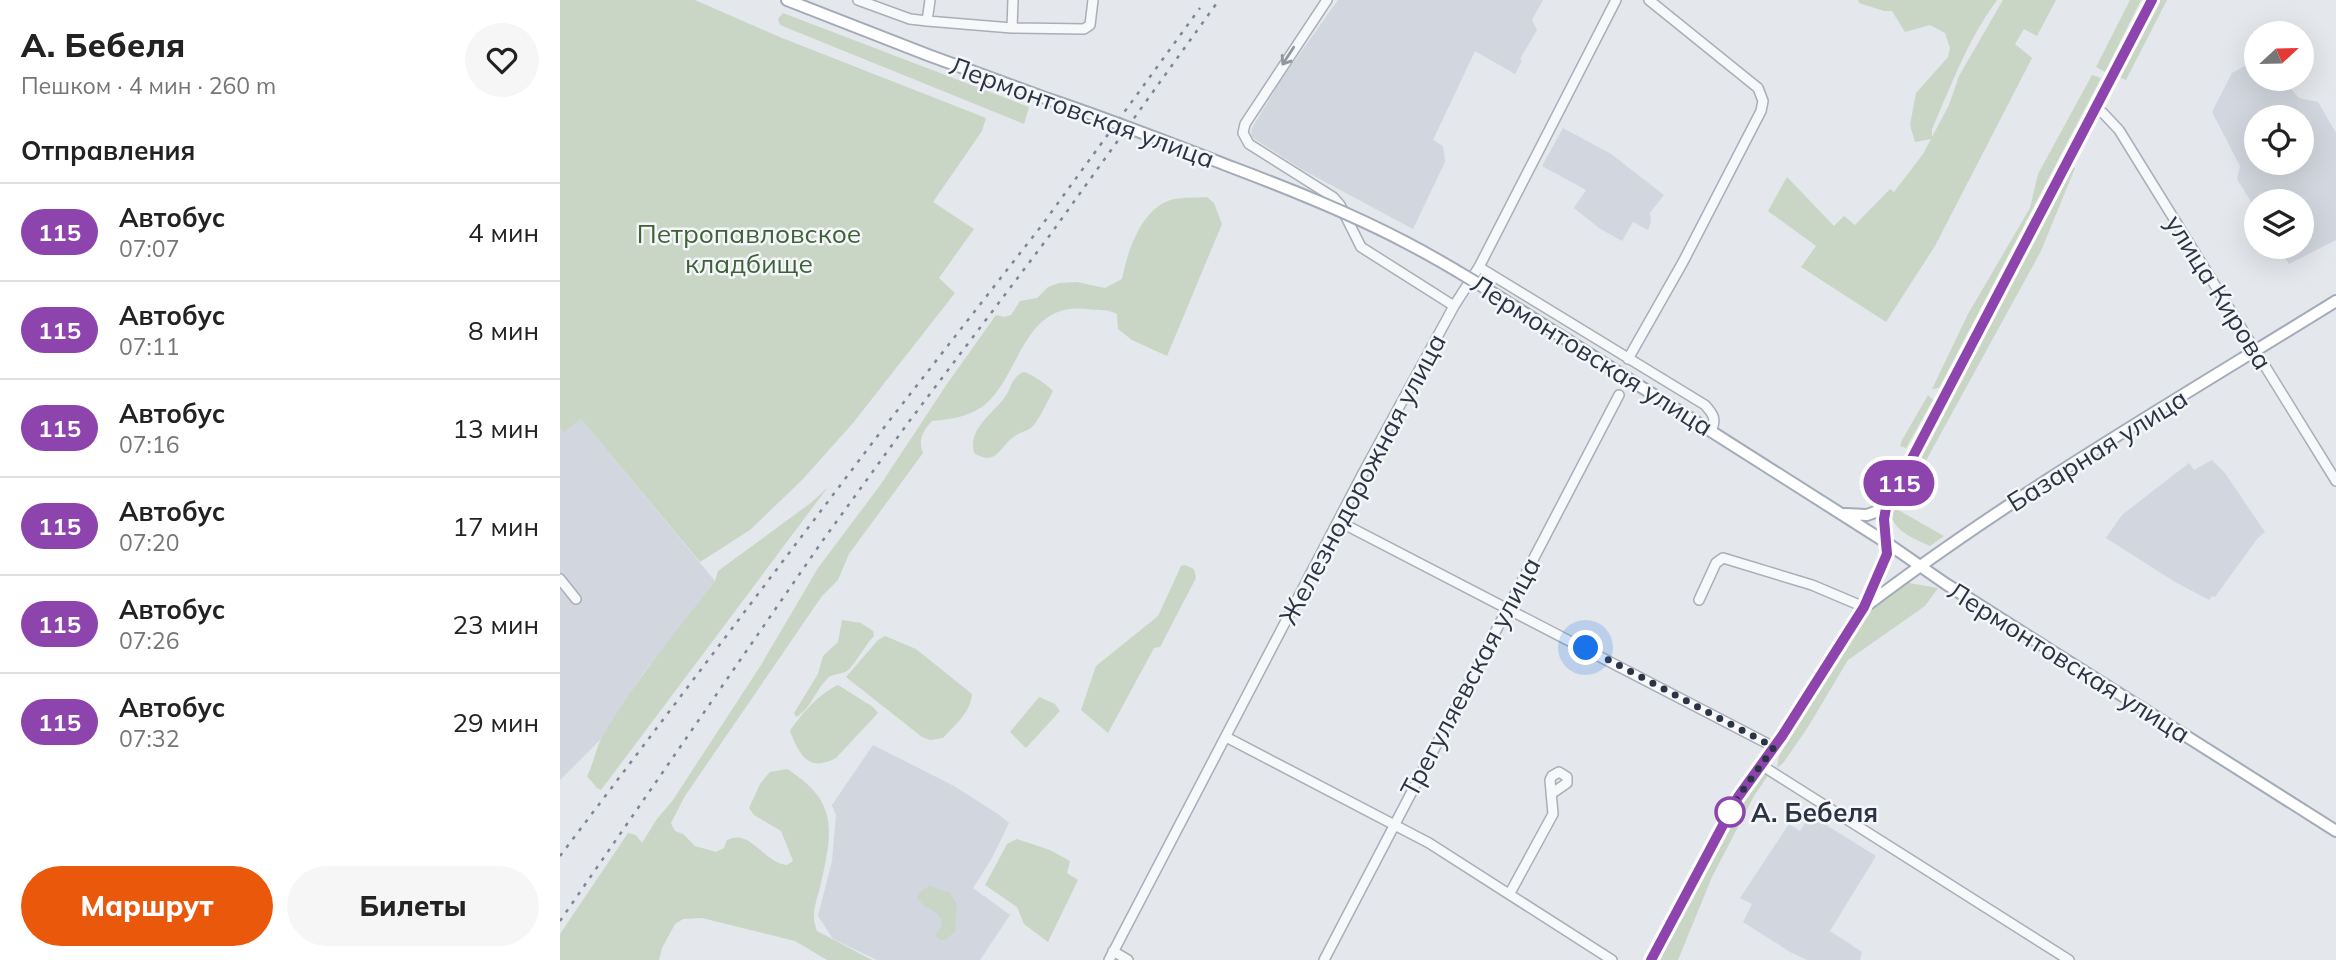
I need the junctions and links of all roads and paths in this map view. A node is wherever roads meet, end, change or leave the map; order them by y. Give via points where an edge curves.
1 (787, 0) edge
2 (858, 0) edge
3 (930, 0) edge
4 (1013, 0) edge
5 (1093, 0) edge
6 (1327, 0) edge
7 (1616, 0) edge
8 (1649, 0) edge
9 (2152, 0) edge
10 (927, 22) junction
11 (1012, 28) junction
12 (2096, 109) junction
13 (1479, 267) junction
14 (2336, 301) edge
15 (1454, 306) junction
16 (2255, 351) junction
17 (1628, 359) junction
18 (1619, 395) dead end
19 (1711, 431) junction
20 (2336, 481) edge
21 (1886, 508) junction
22 (1839, 512) junction
23 (1338, 522) junction
24 (1887, 543) junction
25 (1920, 566) junction
26 (560, 579) edge
27 (576, 599) dead end
28 (1699, 600) dead end
29 (1507, 607) junction
30 (1864, 607) junction
31 (1226, 737) junction
32 (1774, 747) junction
33 (1761, 765) junction
34 (1551, 794) dead end
35 (1393, 825) junction
36 (2336, 831) edge
37 (1510, 893) junction
38 (1111, 956) edge
39 (1128, 960) edge
40 (1324, 960) edge
41 (1612, 960) edge
42 (1651, 960) edge
43 (2069, 960) edge

1 - 19 main road, Лермонтовская улица, bridge via 1353,217 1461,272
2 - 10 street
3 - 10 street
4 - 11 street
5 - 11 street via 1090,25 1084,29
6 -> 15 street via 1243,133 1249,144 1333,197 1361,247
7 - 13 street, Железнодорожная улица
8 - 17 street via 1758,88 1763,101 1683,262
9 - 12 main road
10 - 11 street
12 - 16 street, улица Кирова via 2119,130
12 - 21 main road
13 - 15 street, Железнодорожная улица
13 - 17 street
14 - 16 main road, Базарная улица
15 - 23 street, Железнодорожная улица
16 - 20 street, улица Кирова
16 - 25 main road, Базарная улица via 2021,497
17 - 19 street via 1705,405 1713,414
18 - 29 street, Трегуляевская улица
19 - 22 main road, Лермонтовская улица
21 - 22 main road via 1861,515
21 - 24 main road
22 - 24 main road, Лермонтовская улица
23 - 29 street
23 - 31 street, Железнодорожная улица
24 - 25 main road, Лермонтовская улица
24 - 30 main road via 1883,566
25 - 30 main road, Базарная улица
25 - 36 main road, Лермонтовская улица
26 - 27 street
28 - 30 street via 1716,563 1723,558 1812,585
29 - 32 street
29 - 35 street, Трегуляевская улица
30 - 32 main road
31 - 35 street
31 - 38 street, Железнодорожная улица
32 - 33 main road
33 - 42 main road via 1738,797
33 - 43 street
34 - 37 street via 1553,814
35 - 37 street
35 - 40 street, Трегуляевская улица
37 - 41 street
38 - 39 street

